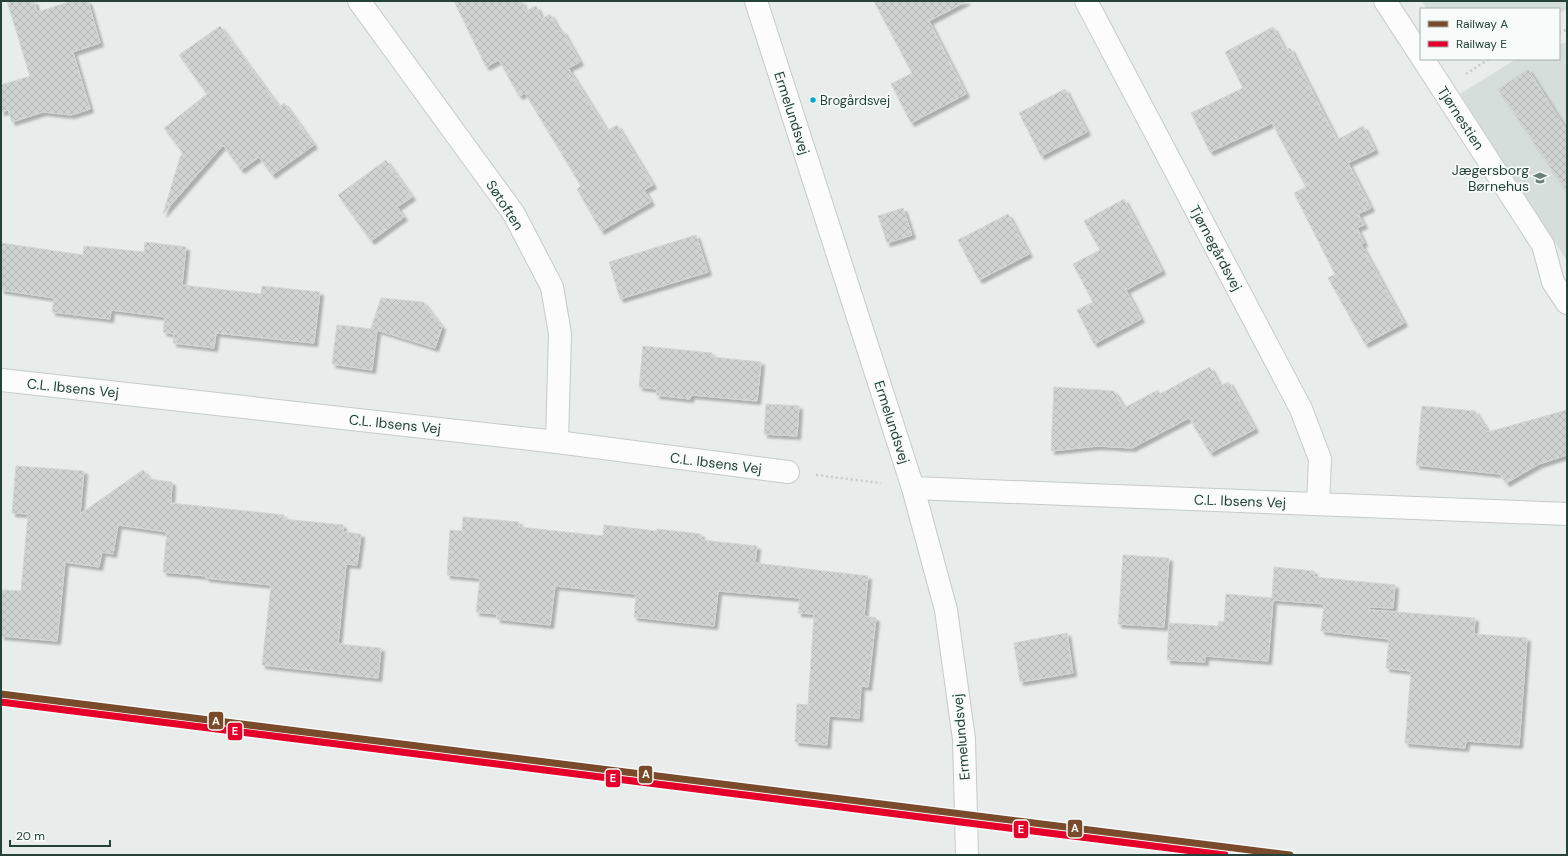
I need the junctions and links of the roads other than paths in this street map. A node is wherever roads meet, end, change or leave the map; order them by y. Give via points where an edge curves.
1 (359, 1) edge
2 (756, 1) edge
3 (1086, 1) edge
4 (1386, 1) edge
5 (1420, 54) edge
6 (1424, 60) edge
7 (1567, 303) edge
8 (1, 380) edge
9 (557, 442) junction
10 (788, 472) road end
11 (913, 488) junction
12 (1318, 504) junction
13 (1567, 514) edge
14 (967, 855) edge

1 - 9 street, Søtoften via 514,214 552,287 560,334
2 - 11 street, Ermelundsvej
3 - 12 street, Tjørnegårdsvej via 1301,409 1320,459
4 - 5 street
6 - 7 street, Tjørnestien via 1543,245 1553,282
8 - 9 street, C.L. Ibsens Vej
9 - 10 street, C.L. Ibsens Vej
11 - 12 street, C.L. Ibsens Vej
11 - 14 street, Ermelundsvej via 946,610 964,739
12 - 13 street, C.L. Ibsens Vej

